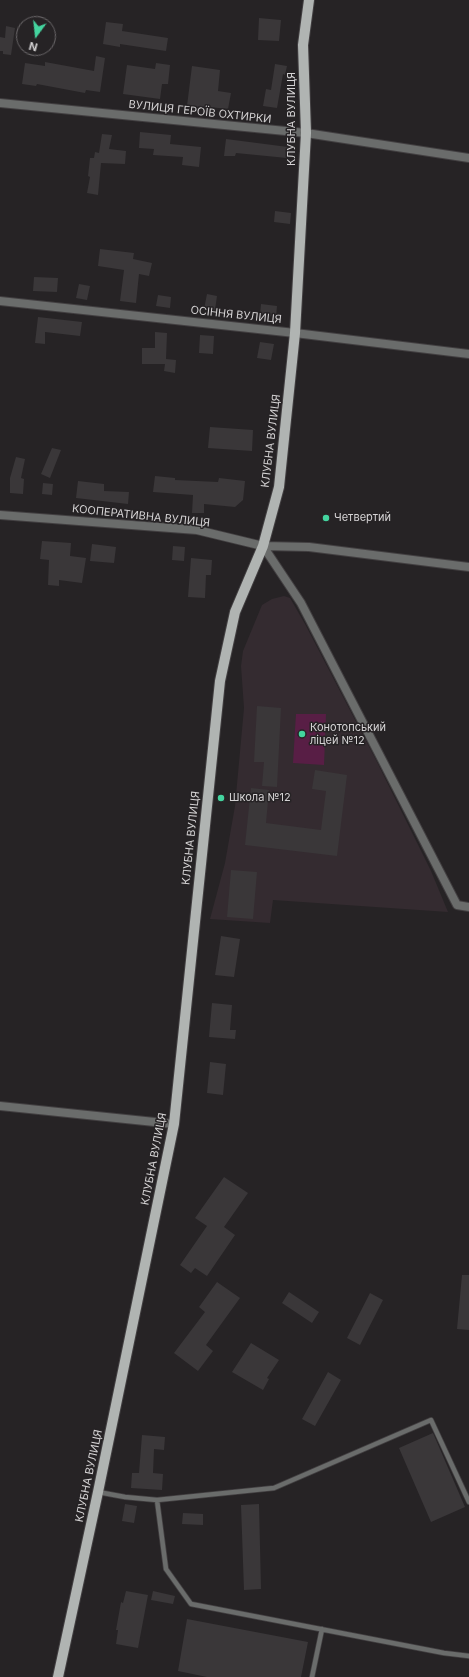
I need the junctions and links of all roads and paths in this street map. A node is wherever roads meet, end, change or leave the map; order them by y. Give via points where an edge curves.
1 (309, 0) edge
2 (0, 103) edge
3 (306, 133) junction
4 (469, 158) edge
5 (0, 302) edge
6 (295, 332) junction
7 (469, 354) edge
8 (0, 515) edge
9 (263, 546) junction
10 (469, 567) edge
11 (469, 907) edge
12 (0, 1106) edge
13 (174, 1124) junction
14 (98, 1492) junction
15 (157, 1500) junction
16 (469, 1502) edge
17 (322, 1629) junction
18 (469, 1656) edge
19 (58, 1677) edge
20 (312, 1677) edge

1 - 3 main road, КЛУБНА ВУЛИЦЯ via 304,45
2 - 3 street, ВУЛИЦЯ ГЕРОЇВ ОХТИРКИ
3 - 4 street, ВУЛИЦЯ ГЕРОЇВ ОХТИРКИ
3 - 6 main road, КЛУБНА ВУЛИЦЯ
5 - 6 street, ОСІННЯ ВУЛИЦЯ
6 - 7 street, ОСІННЯ ВУЛИЦЯ
6 - 9 main road, КЛУБНА ВУЛИЦЯ via 279,487
8 - 9 street, КООПЕРАТИВНА ВУЛИЦЯ via 197,530
9 - 10 street, КООПЕРАТИВНА ВУЛИЦЯ via 309,547
9 - 11 street via 301,603 457,905
9 - 13 main road, КЛУБНА ВУЛИЦЯ via 235,612 220,681
12 - 13 street
13 - 14 main road, КЛУБНА ВУЛИЦЯ
14 - 15 lane
14 - 19 main road, КЛУБНА ВУЛИЦЯ
15 - 16 lane via 274,1488 431,1420
15 - 17 lane via 166,1569 191,1604
17 - 18 lane
17 - 20 lane

